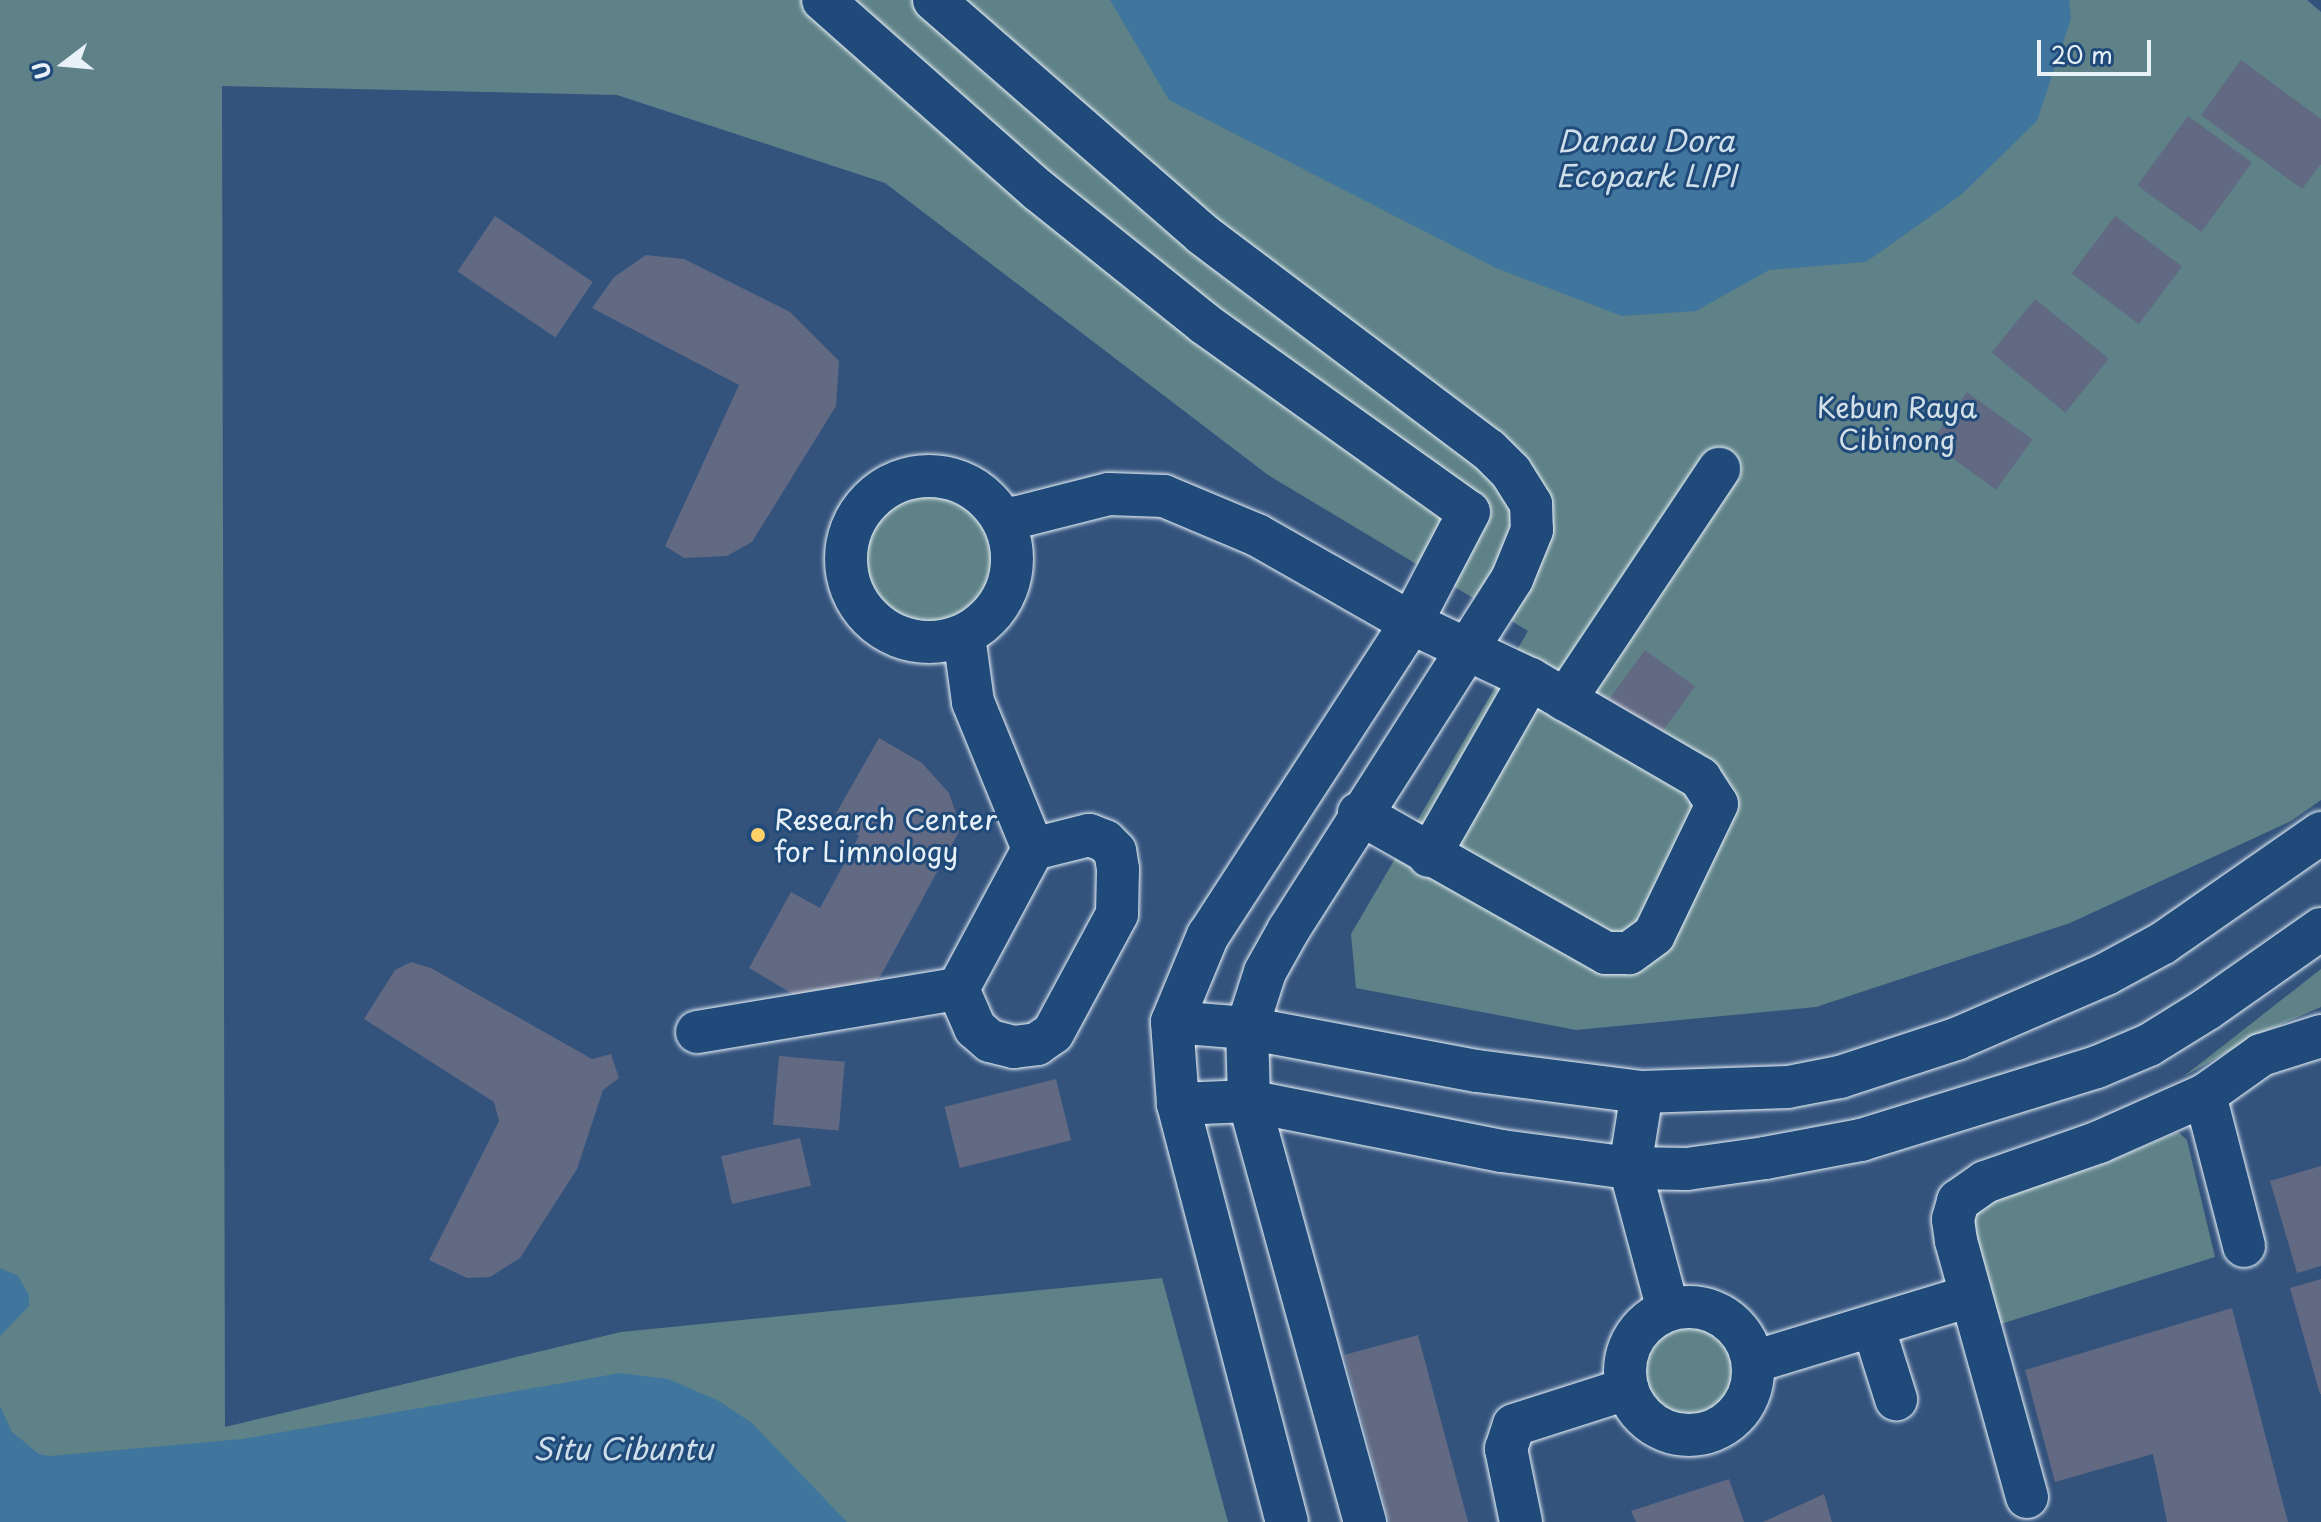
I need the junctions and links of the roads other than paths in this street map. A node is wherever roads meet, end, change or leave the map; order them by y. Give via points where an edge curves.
1 (823, 0) edge
2 (934, 0) edge
3 (1719, 469) dead end
4 (1531, 504) junction
5 (1469, 512) junction
6 (1006, 525) junction
7 (1411, 623) junction
8 (964, 636) junction
9 (1466, 651) junction
10 (1548, 689) junction
11 (1359, 813) junction
12 (2321, 833) edge
13 (1033, 849) junction
14 (1429, 856) junction
15 (2321, 929) edge
16 (958, 989) junction
17 (1172, 1022) junction
18 (1247, 1028) junction
19 (697, 1032) dead end
20 (2321, 1036) edge
21 (1642, 1092) junction
22 (2205, 1095) junction
23 (1249, 1101) junction
24 (1178, 1104) junction
25 (1630, 1168) junction
26 (2244, 1246) dead end
27 (1970, 1296) junction
28 (1668, 1310) junction
29 (1873, 1326) junction
30 (1753, 1362) junction
31 (1627, 1389) junction
32 (1896, 1399) dead end
33 (2027, 1497) dead end
34 (1287, 1522) edge
35 (1365, 1522) edge
36 (1521, 1522) edge

1 - 5 lane via 1038,190 1205,324
2 - 4 lane via 1202,234 1489,450
3 - 10 lane
4 - 5 lane
4 - 9 lane via 1527,547
5 - 7 lane
6 - 7 lane via 1018,517 1109,494 1164,496 1257,535
6 - 8 lane via 1013,557 1007,589 991,616
6 - 8 lane via 996,509 967,485 922,476 879,493 860,513 848,538 848,576 863,610 876,624 919,642
7 - 9 lane
7 - 17 lane via 1208,935
8 - 13 lane via 973,702
9 - 10 lane
9 - 11 lane
10 - 14 lane
10 - 14 lane via 1712,789 1713,816 1654,935 1642,948 1606,953
11 - 14 lane
11 - 18 lane via 1265,972
12 - 21 lane via 2163,943 2034,1008 1956,1039 1840,1077 1788,1087
13 - 16 lane
13 - 16 lane via 1089,835 1105,841 1115,851 1118,869 1117,914 1053,1033 1037,1044 1014,1047 990,1041 975,1028
15 - 25 lane via 2149,1045 2053,1082 1861,1140 1687,1169
16 - 19 lane
17 - 18 lane
17 - 24 lane
18 - 21 lane via 1477,1071
18 - 23 lane
20 - 22 lane via 2261,1055
21 - 25 lane
22 - 26 lane
22 - 27 lane via 1967,1192 1953,1219
23 - 24 lane
23 - 25 lane via 1502,1151
23 - 35 lane
24 - 34 lane
25 - 28 lane
27 - 29 lane
27 - 33 lane
28 - 30 lane via 1690,1307 1732,1323
28 - 31 lane via 1650,1319 1628,1351
29 - 30 lane
29 - 32 lane
30 - 31 lane via 1746,1400 1720,1428 1702,1434 1664,1431 1635,1407
31 - 36 lane via 1514,1425 1506,1449

